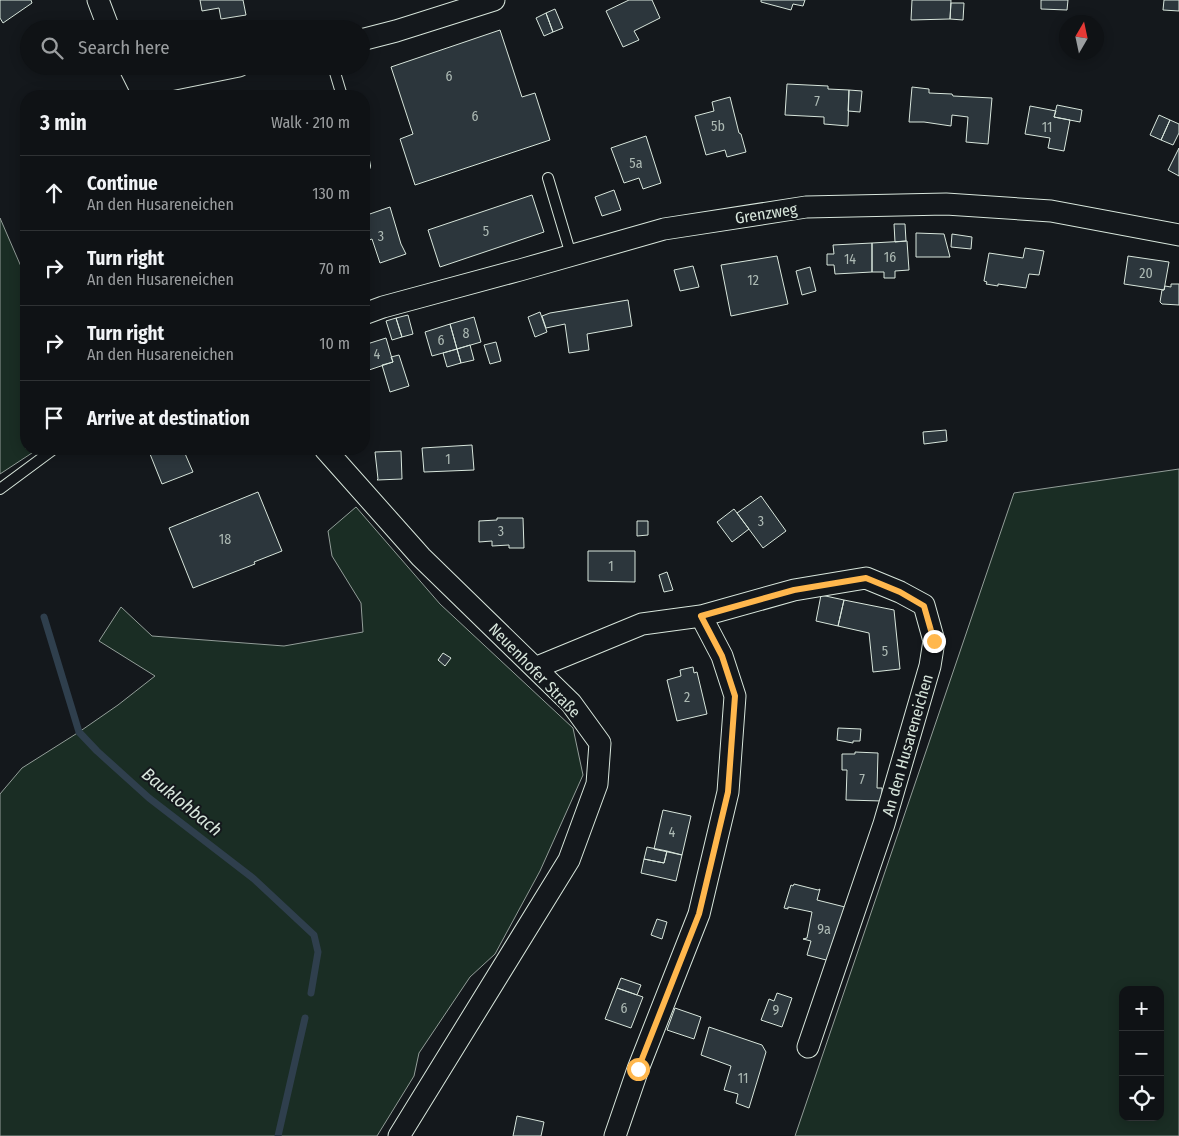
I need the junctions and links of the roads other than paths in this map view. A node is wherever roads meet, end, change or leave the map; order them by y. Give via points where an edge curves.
1 (98, 0) edge
2 (494, 0) edge
3 (106, 20) edge
4 (370, 38) edge
5 (134, 75) edge
6 (204, 75) edge
7 (336, 75) edge
8 (141, 90) edge
9 (146, 90) edge
10 (340, 90) edge
11 (548, 178) dead end
12 (1179, 235) edge
13 (571, 255) junction
14 (370, 312) edge
15 (46, 455) edge
16 (330, 455) edge
17 (0, 489) edge
18 (701, 616) junction
19 (536, 668) junction
20 (808, 1047) dead end
21 (398, 1136) edge
22 (615, 1136) edge

1 - 3 street
2 - 4 street
5 - 8 street
6 - 9 street
7 - 10 lane
11 - 13 lane
12 - 13 street, Grenzweg via 1051,211 946,204 806,207 664,229
13 - 14 street, Grenzweg
15 - 17 lane
16 - 19 street, Neuenhofer Straße via 421,557
18 - 19 street, An den Husareneichen via 642,624
18 - 20 street, An den Husareneichen via 794,590 866,578 924,606 934,641 930,666 884,824
18 - 22 street via 722,656 735,696 728,792 699,914
19 - 21 street, Neuenhofer Straße via 571,703 600,743 597,784 570,860

